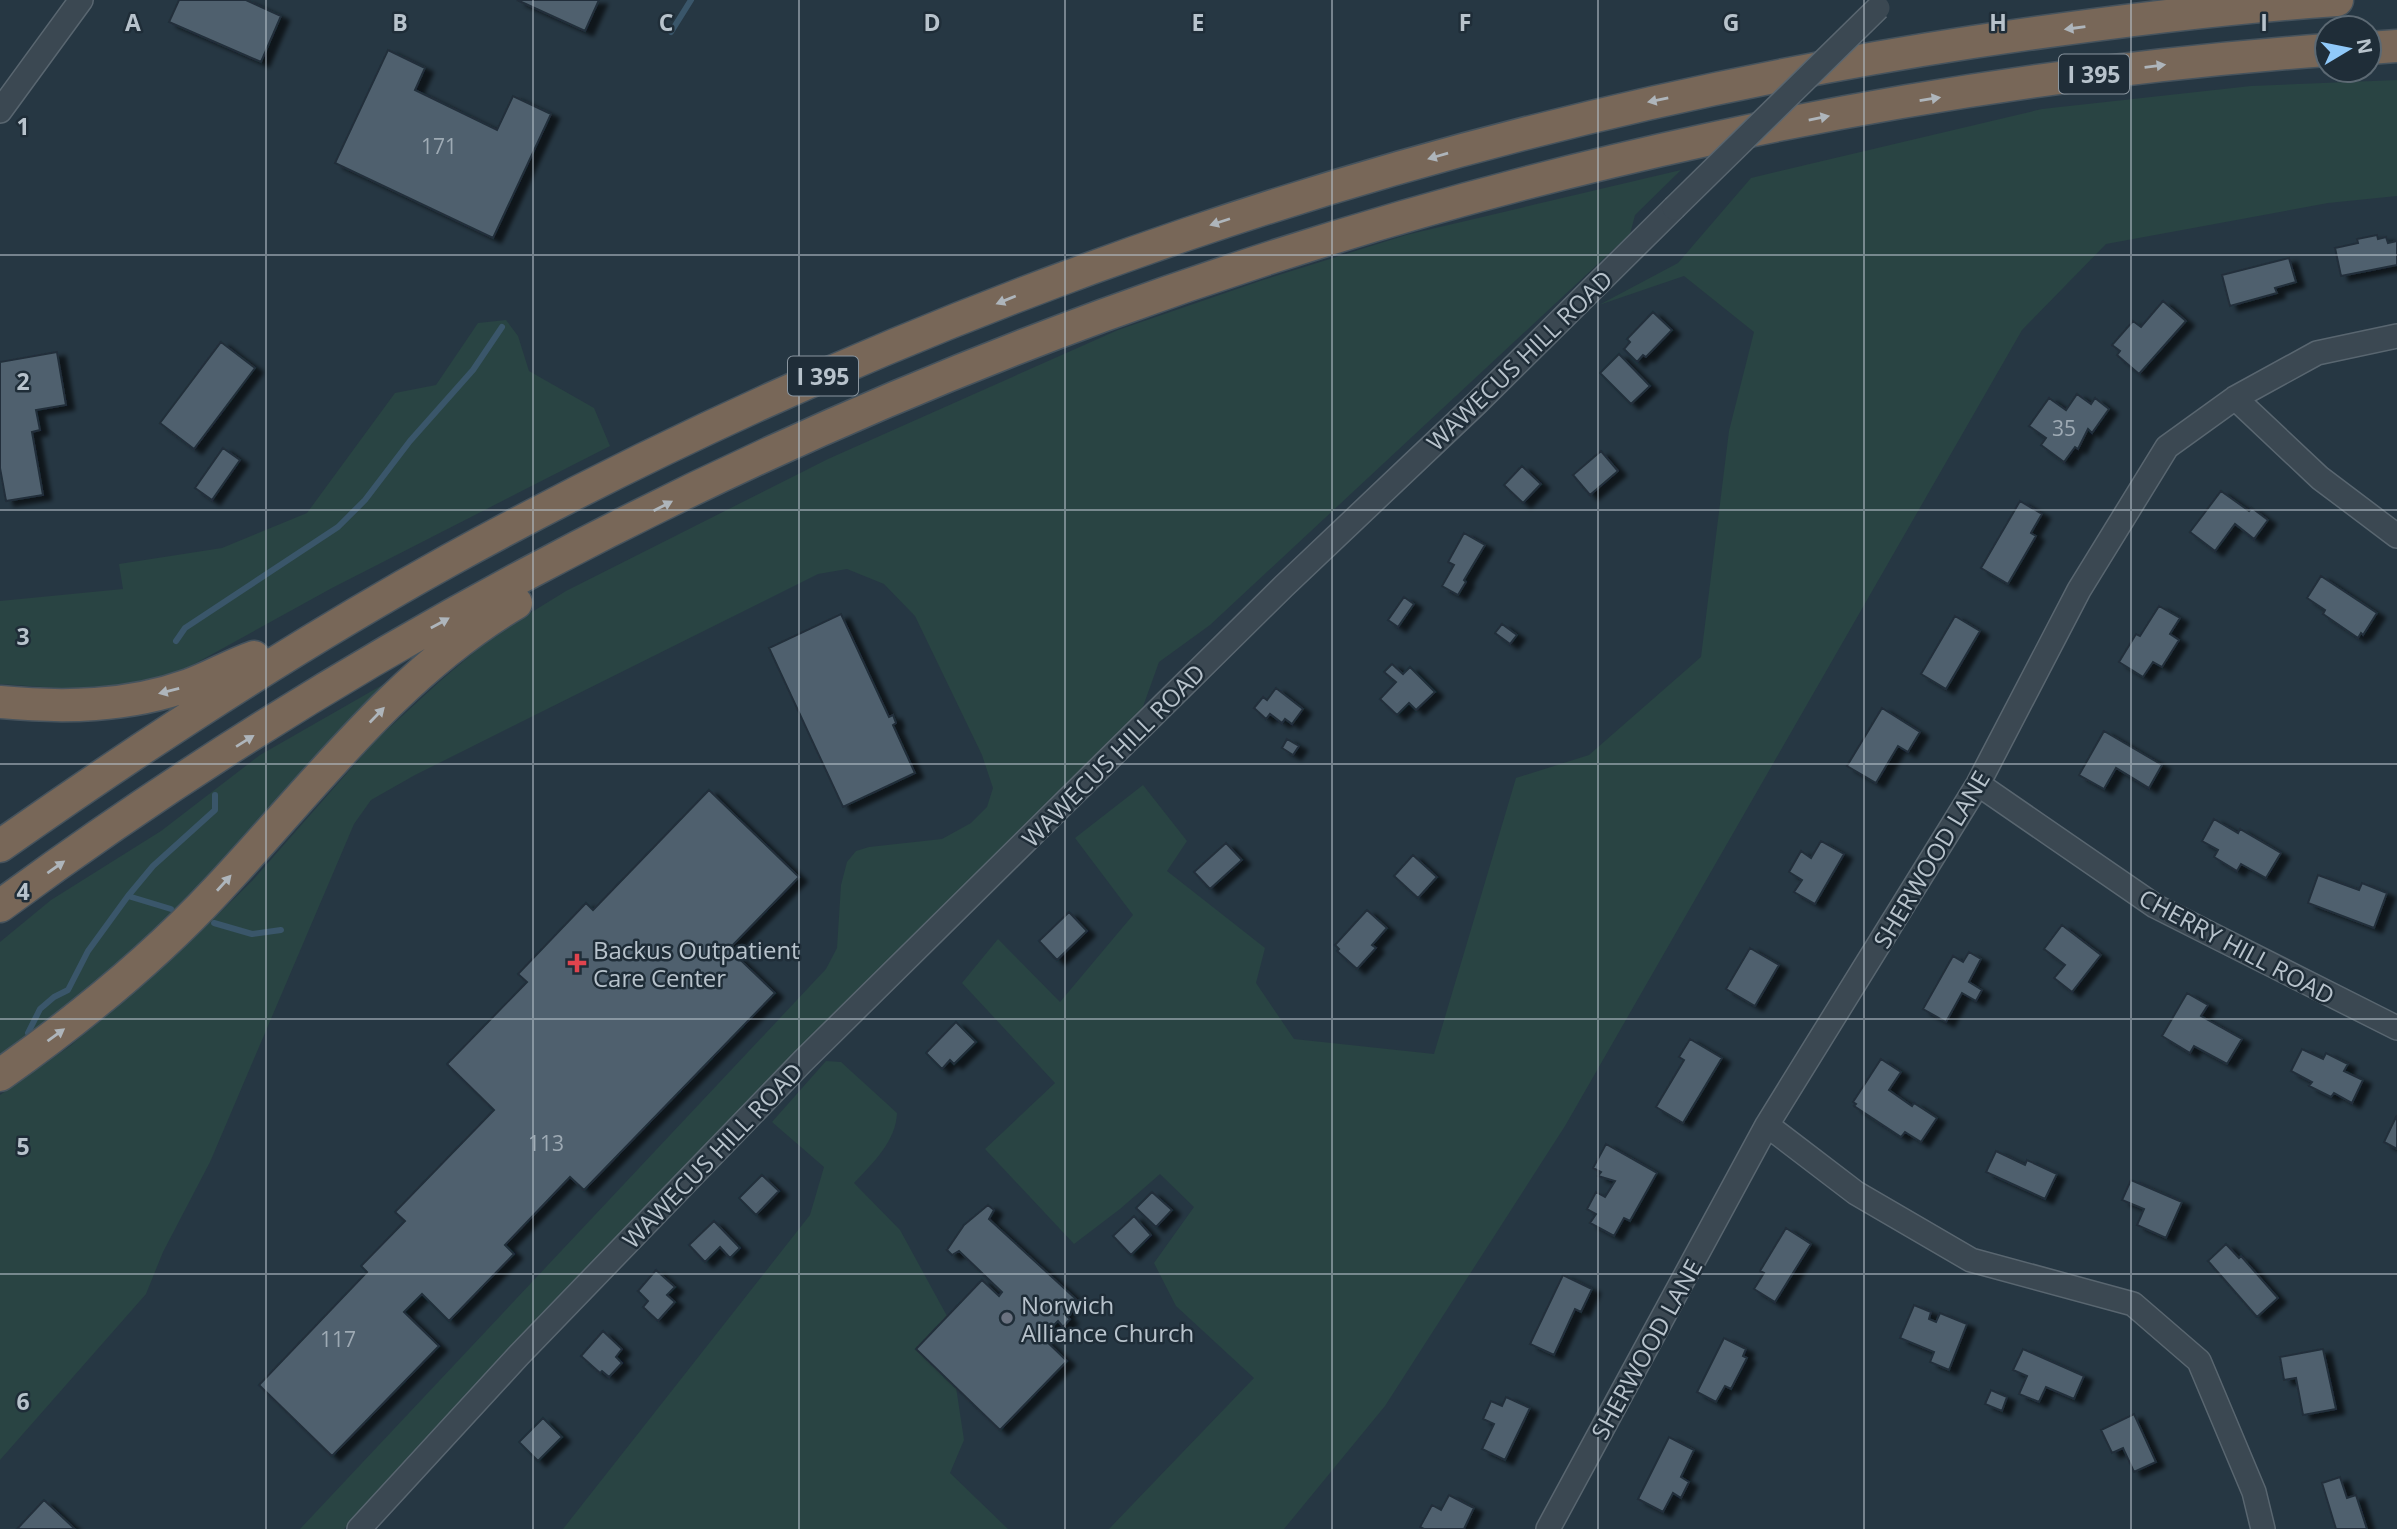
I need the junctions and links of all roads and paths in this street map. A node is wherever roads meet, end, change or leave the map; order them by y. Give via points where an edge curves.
1 (81, 0) edge
2 (2337, 0) edge
3 (1882, 4) edge
4 (2313, 51) edge
5 (0, 111) edge
6 (2397, 336) edge
7 (2235, 398) junction
8 (619, 527) junction
9 (2397, 536) edge
10 (303, 646) junction
11 (0, 702) edge
12 (1978, 784) junction
13 (0, 846) edge
14 (0, 906) edge
15 (2397, 1028) edge
16 (0, 1075) edge
17 (1767, 1125) junction
18 (359, 1529) edge
19 (1548, 1529) edge
20 (2263, 1529) edge

1 - 5 street
2 -> 10 highway, I 395 via 2069,28 1752,81 1534,130 1247,213 1024,293 754,407 524,521
3 - 18 street, WAWECUS HILL ROAD, bridge via 803,1061 519,1355
8 -> 4 highway, I 395 via 777,450 1045,338 1262,260 1447,204 1657,151 1871,108 2107,72
6 - 7 street, SHERWOOD LANE via 2317,353
7 - 9 street via 2320,478
7 - 12 street, SHERWOOD LANE via 2167,447 2080,590
14 -> 8 highway, I 395 via 154,799 337,683
16 -> 8 highway via 75,1020 178,929 414,678 480,626 585,559
10 -> 11 highway via 252,658 175,690 117,702 66,707
10 - 13 highway, I 395
12 - 15 street, CHERRY HILL ROAD via 2155,906
12 - 17 street, SHERWOOD LANE
17 - 19 street, SHERWOOD LANE
17 - 20 street via 1857,1193 1971,1260 2133,1304 2199,1362 2255,1492

